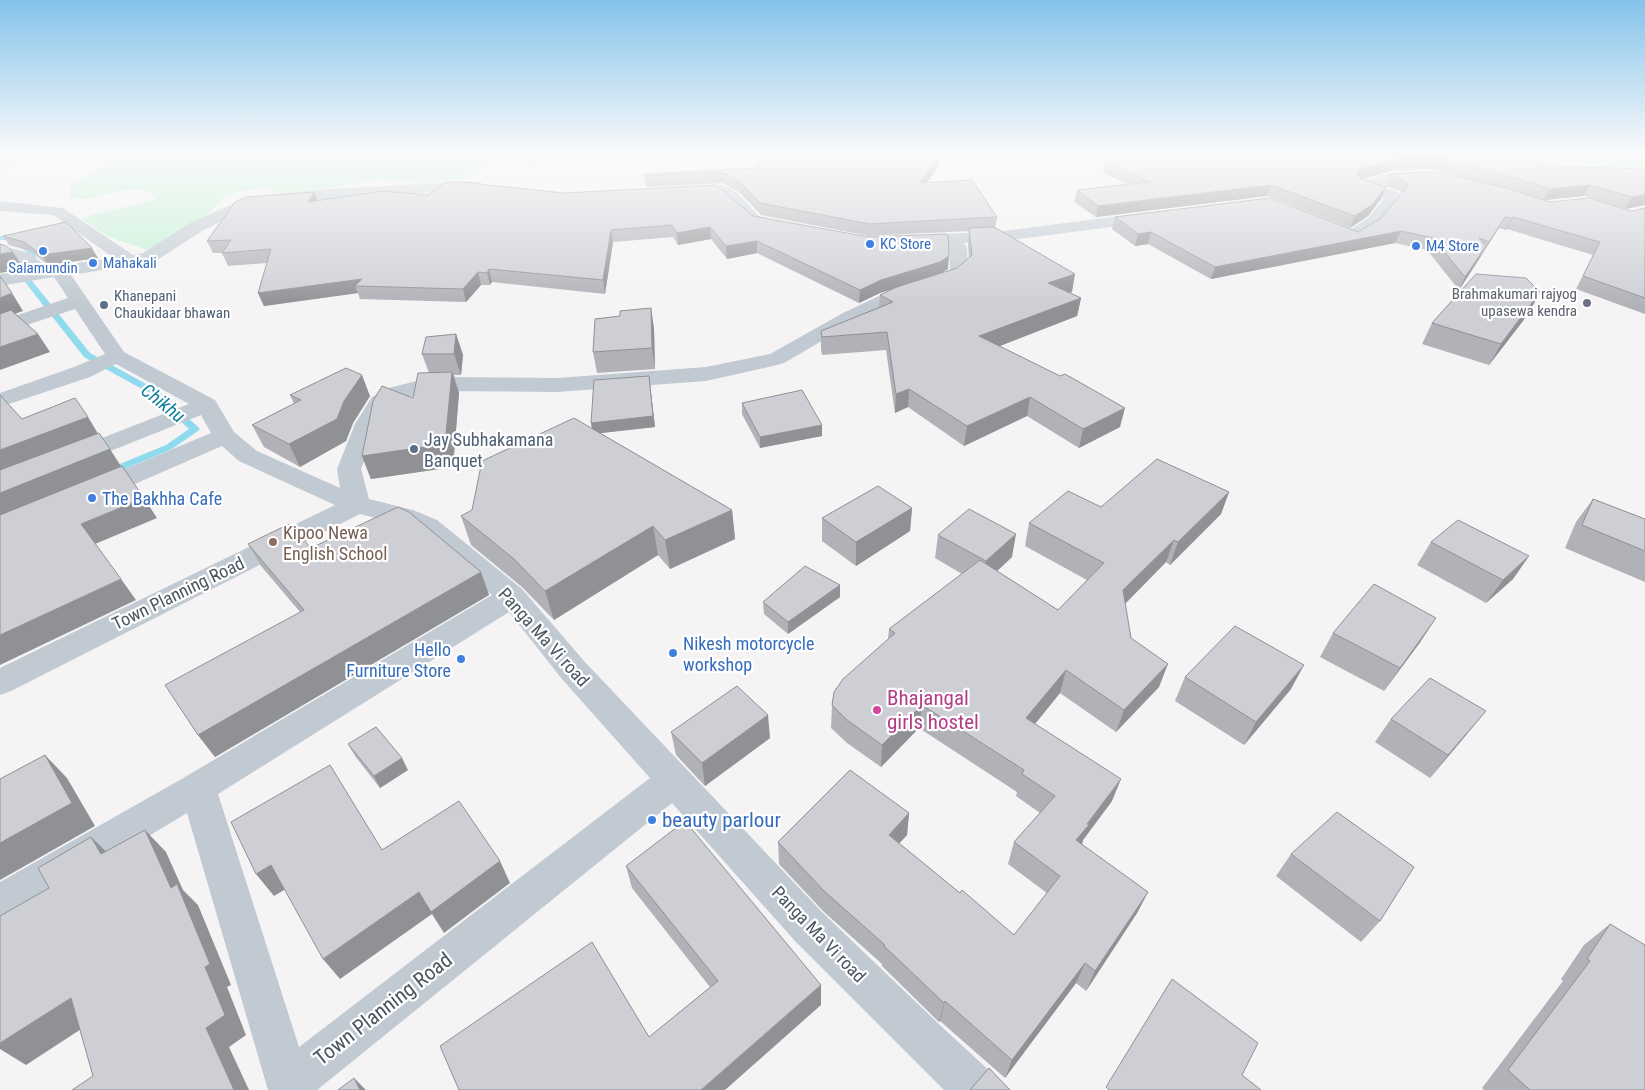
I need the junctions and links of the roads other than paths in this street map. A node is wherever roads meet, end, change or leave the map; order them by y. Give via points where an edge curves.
1 (0, 206) edge
2 (240, 206) edge
3 (742, 206) edge
4 (1386, 206) edge
5 (1168, 215) edge
6 (1318, 223) edge
7 (792, 228) edge
8 (950, 238) junction
9 (896, 241) edge
10 (0, 250) edge
11 (130, 261) junction
12 (50, 272) junction
13 (0, 280) edge
14 (78, 301) junction
15 (0, 328) edge
16 (117, 356) junction
17 (0, 400) edge
18 (207, 405) junction
19 (226, 436) junction
20 (0, 487) edge
21 (72, 502) edge
22 (357, 505) junction
23 (512, 596) junction
24 (0, 682) edge
25 (675, 780) junction
26 (198, 788) junction
27 (0, 903) edge
28 (977, 1090) edge

1 - 11 street via 58,211
2 - 11 street via 196,227 148,258
3 - 7 street via 754,221
4 - 6 street via 1375,220 1352,236
5 - 8 street via 1002,236
8 - 9 street
8 - 22 street via 958,247 959,272 947,280 888,299 850,317 777,359 706,374 557,385 432,384 397,393 380,402 367,424 349,469
10 - 12 street, Panga Ma Vi road
11 - 12 street
12 - 13 street
12 - 14 street, Panga Ma Vi road
14 - 15 street
14 - 16 street, Panga Ma Vi road
16 - 17 street via 82,372
16 - 18 street, Panga Ma Vi road
18 - 19 street, Panga Ma Vi road
18 - 20 street
19 - 21 street
19 - 22 street, Panga Ma Vi road via 248,456
22 - 23 street, Panga Ma Vi road via 404,516 428,526
22 - 24 street, Town Planning Road
23 - 25 street, Panga Ma Vi road via 573,670
23 - 26 street
25 - 26 street, Town Planning Road via 288,1084
25 - 28 street, Panga Ma Vi road via 809,927
26 - 27 street

